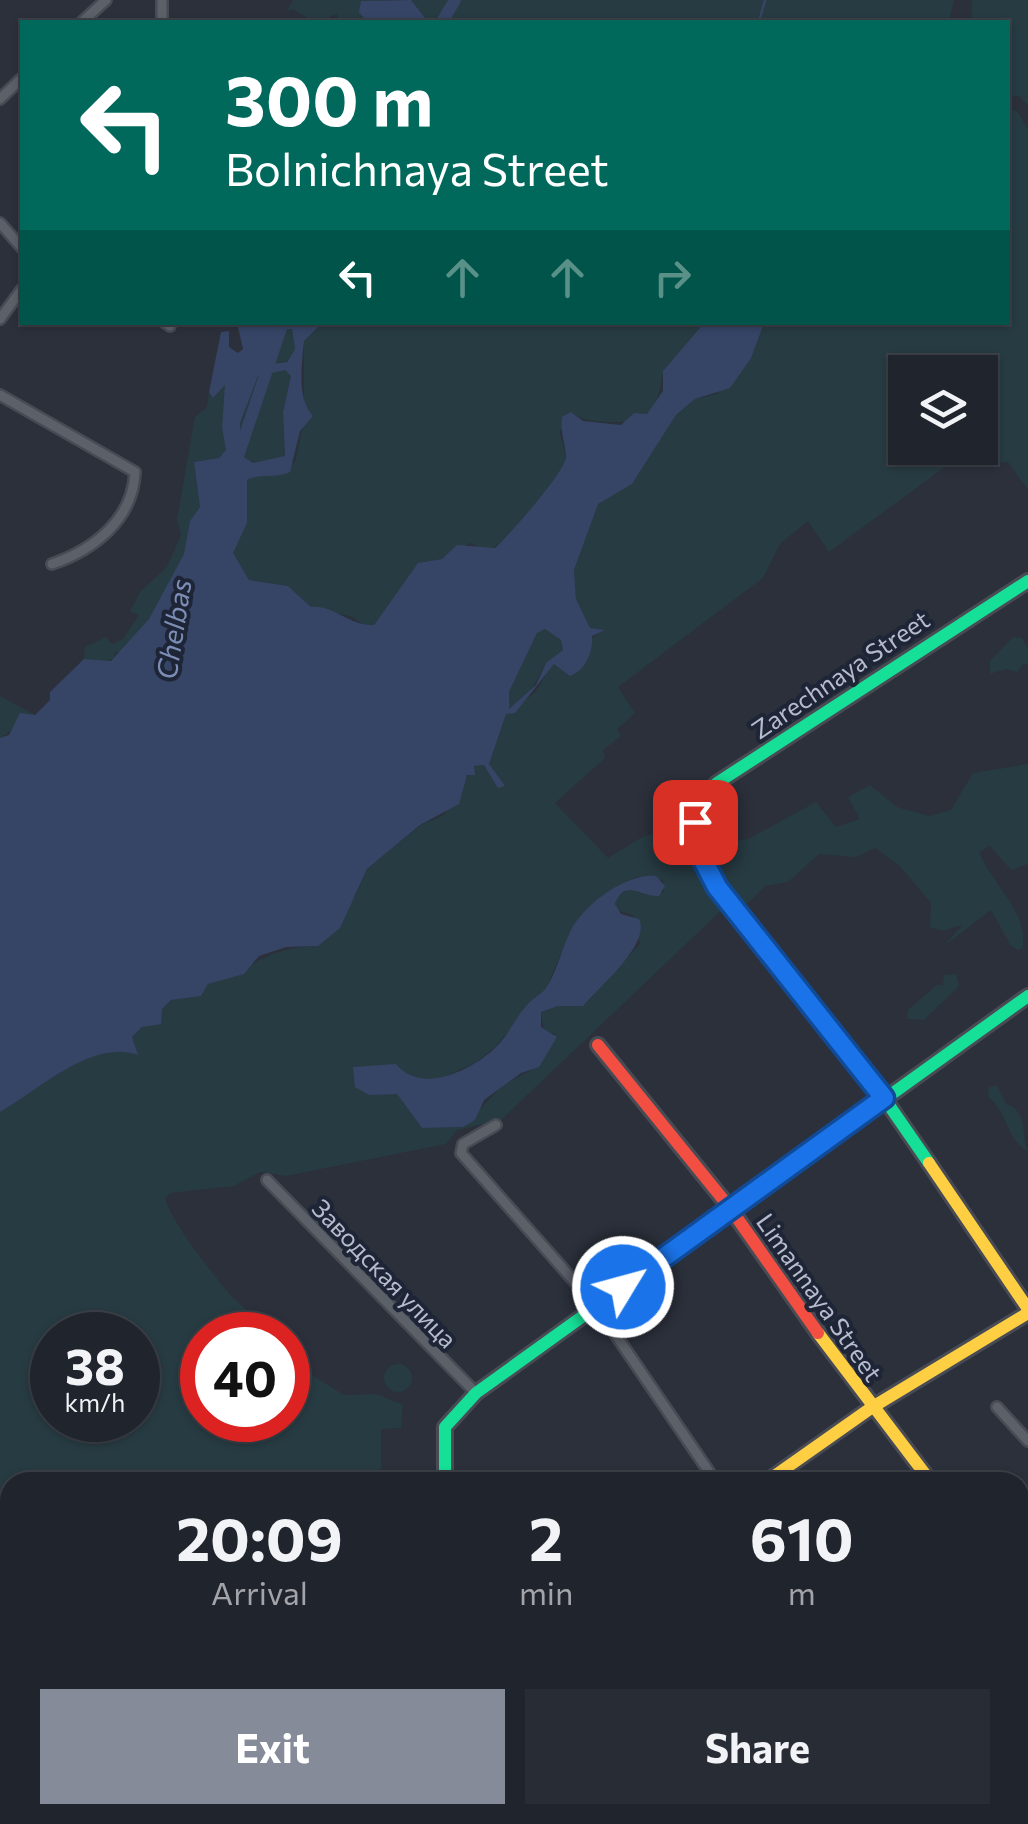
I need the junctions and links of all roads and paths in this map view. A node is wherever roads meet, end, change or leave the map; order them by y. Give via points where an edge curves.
1 (106, 0) edge
2 (84, 20) edge
3 (20, 80) edge
4 (0, 99) edge
5 (0, 223) edge
6 (20, 246) edge
7 (20, 292) edge
8 (0, 319) edge
9 (0, 395) edge
10 (52, 564) dead end
11 (1028, 581) edge
12 (1028, 996) edge
13 (598, 1044) dead end
14 (884, 1098) junction
15 (496, 1125) dead end
16 (267, 1180) dead end
17 (730, 1208) junction
18 (596, 1306) junction
19 (1028, 1311) edge
20 (476, 1394) junction
21 (997, 1407) dead end
22 (871, 1408) junction
23 (1028, 1441) edge
24 (445, 1472) edge
25 (709, 1472) edge
26 (780, 1472) edge
27 (923, 1472) edge

1 - 2 street
3 - 4 street
5 - 6 street
7 - 8 street
9 - 10 street via 135,472 118,521 83,554
11 - 14 street, Zarechnaya Street via 717,783 695,822 717,887
12 - 14 street
13 - 17 street, Limannaya Street
14 - 17 street
14 - 19 street
15 - 18 street via 464,1144 461,1153
16 - 20 street, Заводская улица
17 - 18 street
17 - 22 street, Limannaya Street
18 - 20 street
18 - 25 street
19 - 22 street
20 - 24 street via 445,1427
21 - 23 street
22 - 26 street
22 - 27 street, Limannaya Street

